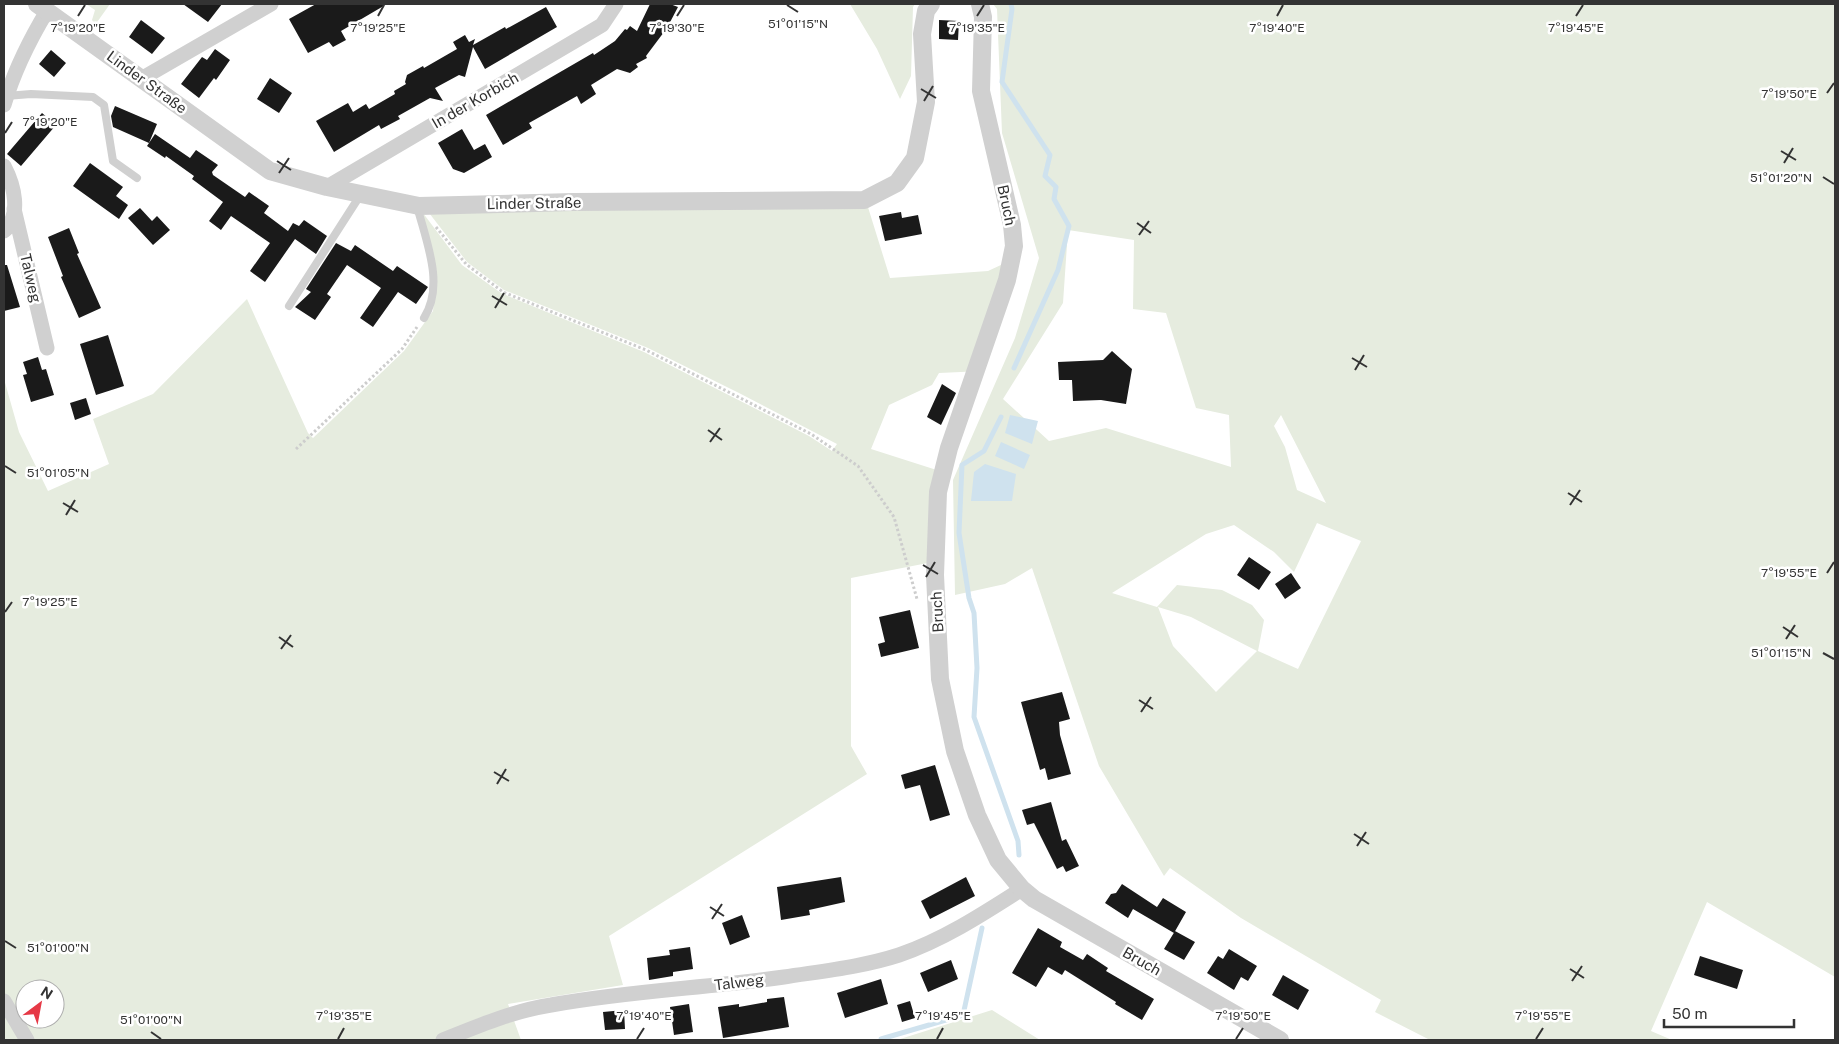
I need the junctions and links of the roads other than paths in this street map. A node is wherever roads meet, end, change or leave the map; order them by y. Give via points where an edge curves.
1 (271, 4) edge
2 (616, 4) edge
3 (931, 4) edge
4 (980, 4) edge
5 (42, 8) edge
6 (141, 78) junction
7 (5, 100) edge
8 (4, 166) edge
9 (137, 178) dead end
10 (327, 187) junction
11 (361, 194) junction
12 (418, 205) junction
13 (14, 209) junction
14 (4, 231) edge
15 (289, 306) dead end
16 (424, 318) road end
17 (47, 348) dead end
18 (1022, 889) junction
19 (4, 1001) edge
20 (27, 1040) edge
21 (443, 1040) edge
22 (1280, 1040) edge

1 - 6 street
2 - 10 street, In der Korbich via 602,25
3 - 12 street, Linder Straße via 926,11 922,34 926,102 915,158 897,183 864,200
4 - 18 street, Bruch via 983,17 981,91 1014,246 1007,280 949,448 938,492 935,575 940,679 954,751 977,815 998,860
5 - 6 street, Linder Straße
5 - 7 street
6 - 10 street, Linder Straße via 270,171
7 - 9 lane via 31,94 93,97 104,106 113,161
8 - 13 street, Talweg via 15,199
10 - 11 street, Linder Straße
11 - 12 street, Linder Straße
11 - 15 lane
12 - 16 lane via 434,273 430,308
13 - 14 street via 11,222
13 - 17 street, Talweg
18 - 21 street, Talweg via 932,942 898,955 830,970 755,981 549,1005 496,1018
18 - 22 street, Bruch via 1034,899
19 - 20 street

